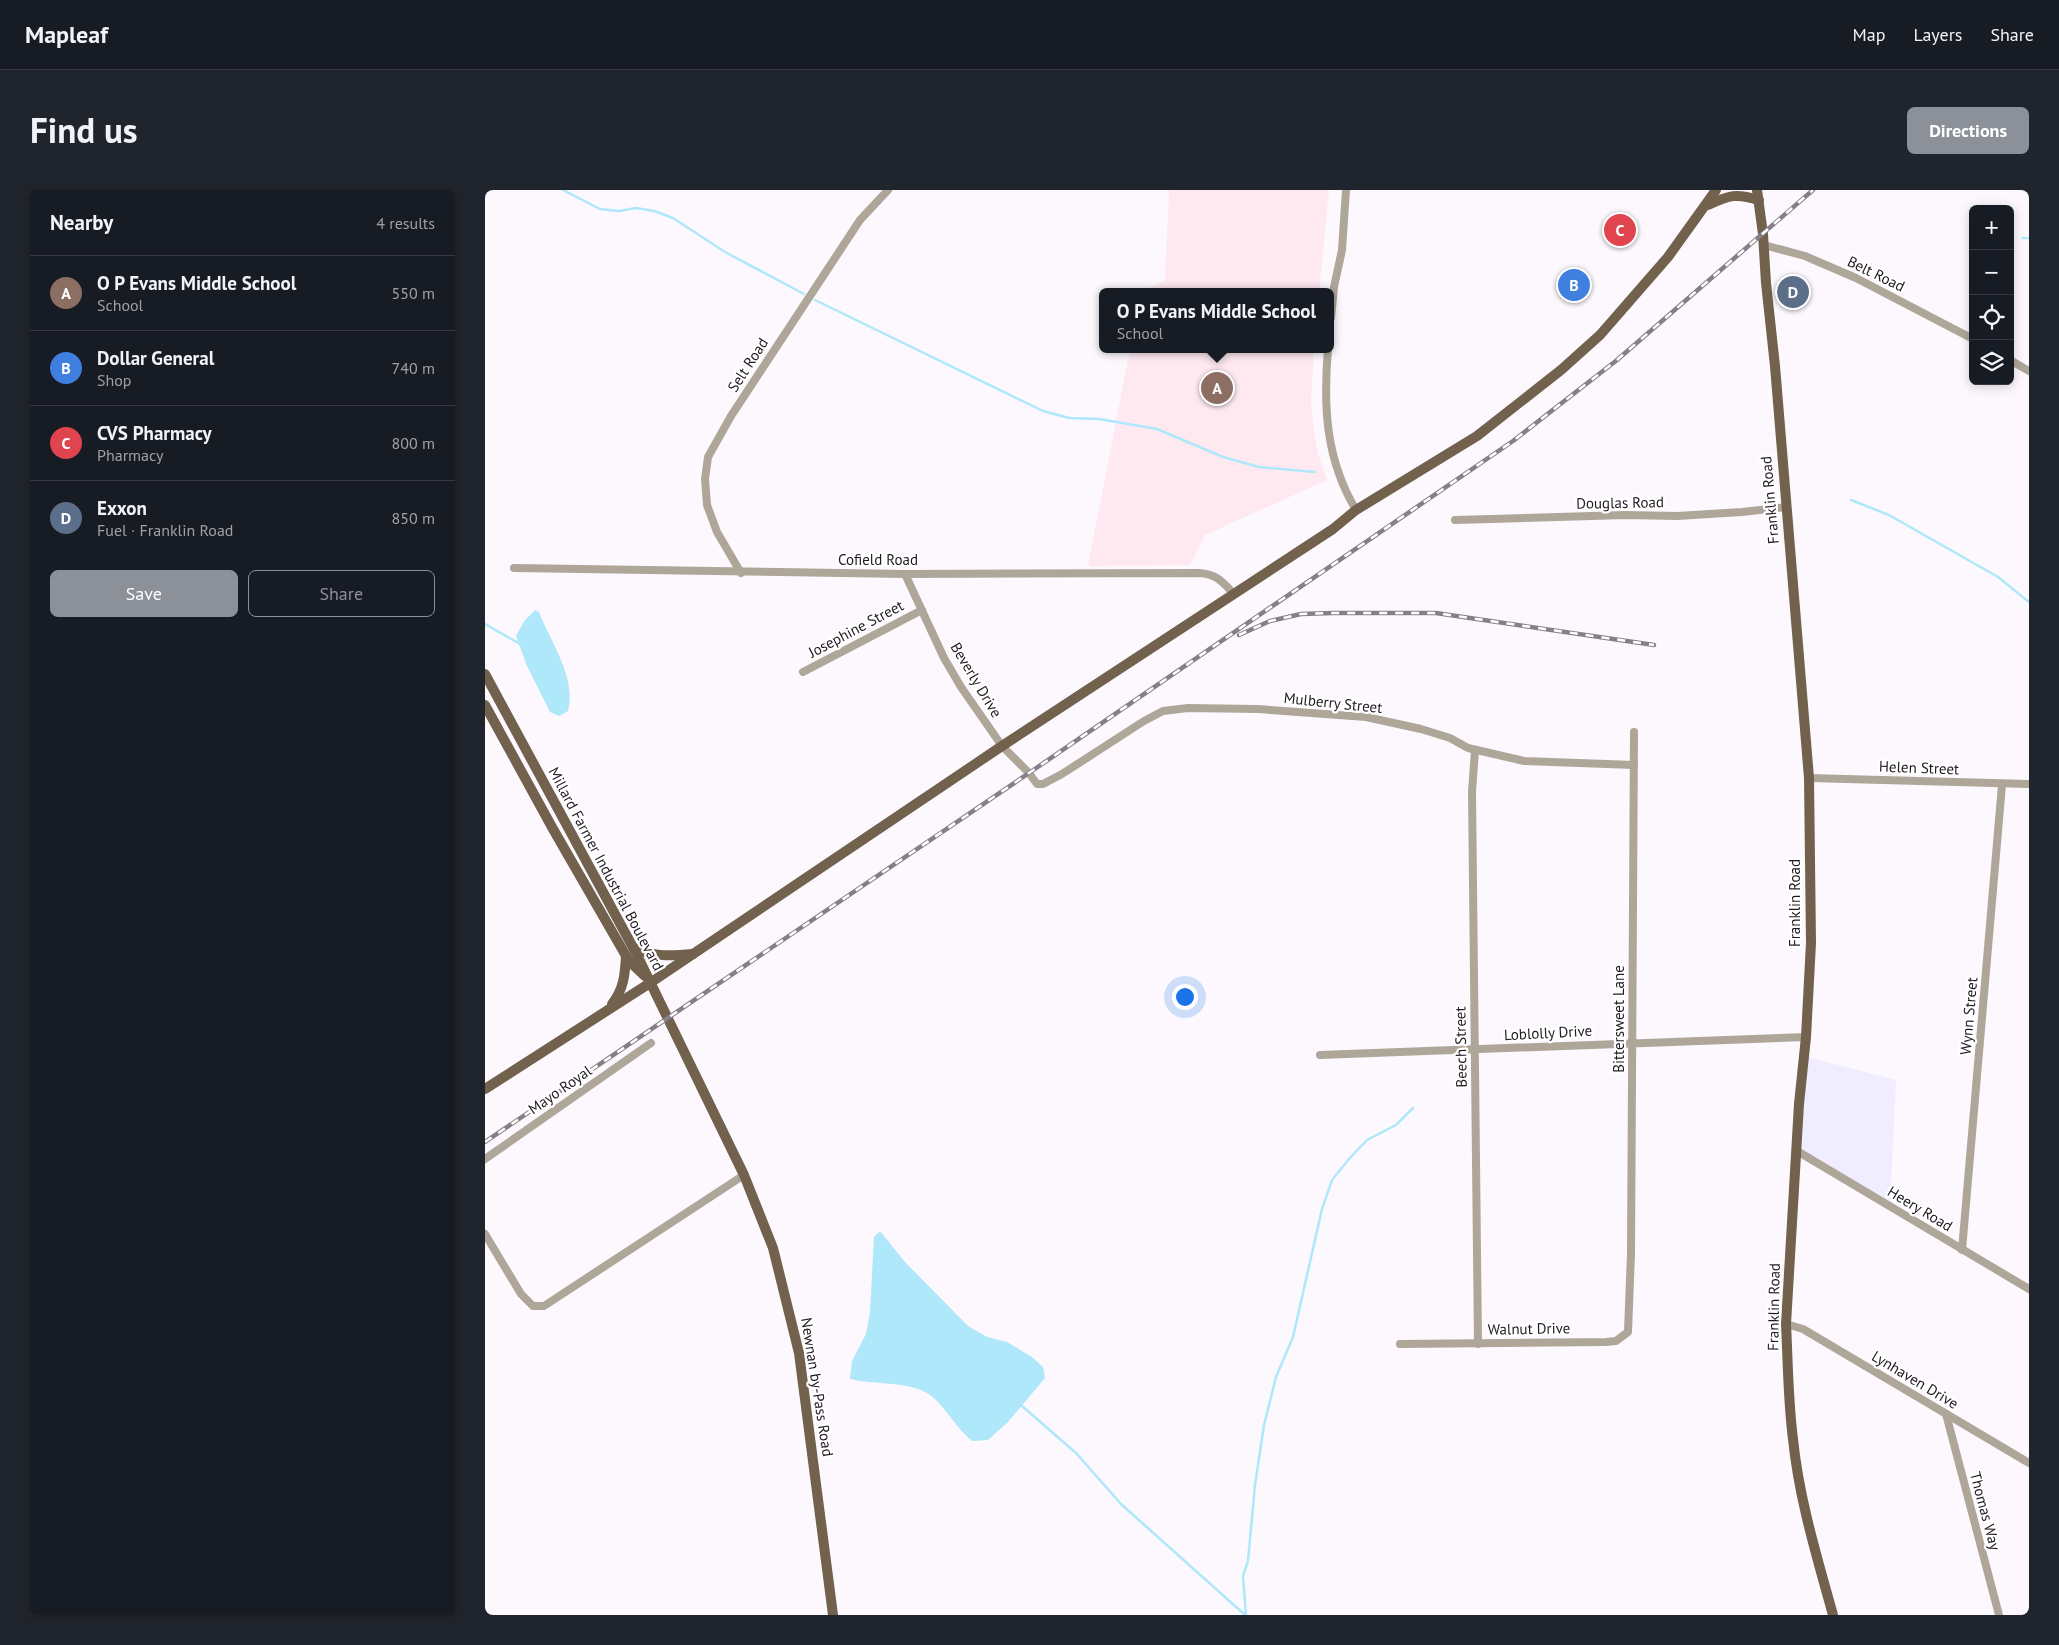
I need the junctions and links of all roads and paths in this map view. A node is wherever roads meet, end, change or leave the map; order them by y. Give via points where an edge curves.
1 (888, 190) edge
2 (1347, 190) edge
3 (1717, 190) edge
4 (1751, 190) edge
5 (1758, 195) edge
6 (1707, 205) junction
7 (1764, 245) junction
8 (1333, 288) edge
9 (1969, 337) edge
10 (1328, 353) edge
11 (2014, 362) edge
12 (2029, 371) edge
13 (1786, 507) junction
14 (1356, 510) junction
15 (1455, 520) dead end
16 (514, 568) dead end
17 (741, 573) junction
18 (905, 574) junction
19 (1233, 594) junction
20 (922, 610) junction
21 (803, 672) dead end
22 (485, 674) edge
23 (485, 705) edge
24 (1634, 732) dead end
25 (1002, 746) junction
26 (1475, 750) junction
27 (1634, 765) junction
28 (1809, 778) junction
29 (1043, 784) joint
30 (2029, 784) edge
31 (2002, 785) junction
32 (630, 952) junction
33 (694, 954) junction
34 (651, 982) junction
35 (608, 1010) junction
36 (1806, 1037) junction
37 (651, 1043) dead end
38 (1632, 1043) junction
39 (1475, 1050) junction
40 (1320, 1055) dead end
41 (485, 1089) edge
42 (1797, 1151) junction
43 (485, 1159) edge
44 (744, 1175) junction
45 (485, 1234) edge
46 (1962, 1250) junction
47 (2029, 1289) edge
48 (1631, 1305) joint
49 (1786, 1324) junction
50 (1400, 1344) dead end
51 (1478, 1344) junction
52 (1946, 1414) junction
53 (2029, 1463) edge
54 (833, 1615) edge
55 (1833, 1615) edge
56 (1999, 1615) edge

1 - 17 street, Selt Road via 860,220 731,416 708,457 705,478 707,506 717,532
2 - 8 street via 1342,250
3 - 6 main road
4 - 5 main road
5 - 6 main road via 1733,195
5 - 7 main road, Franklin Road
6 - 14 main road via 1668,257 1600,335 1561,370 1477,436
7 - 9 street, Belt Road via 1805,256 1856,278
7 - 13 main road, Franklin Road
10 - 14 street via 1329,439 1344,490
11 - 12 street
13 - 15 street, Douglas Road via 1677,516
13 - 28 main road, Franklin Road
14 - 19 main road via 1333,529
16 - 17 street, Cofield Road
17 - 18 street, Cofield Road
18 - 19 street, Cofield Road via 1199,573 1213,574
18 - 20 street, Beverly Drive
19 - 25 main road
20 - 21 street, Josephine Street
20 - 25 street, Beverly Drive via 961,687
22 - 32 main road, Millard Farmer Industrial Boulevard
23 - 32 main road, Millard Farmer Industrial Boulevard via 553,829
24 - 27 street, Bittersweet Lane
25 - 29 street, Beverly Drive via 1037,784
25 - 33 main road
26 - 27 street, Mulberry Street via 1542,763
26 - 29 street, Mulberry Street via 1450,738 1366,718 1258,709 1188,708 1163,711
26 - 39 street, Beech Street via 1472,792
27 - 38 street, Bittersweet Lane
28 - 31 street, Helen Street
28 - 36 main road, Franklin Road via 1811,943
30 - 31 street, Helen Street
31 - 46 street, Wynn Street
32 - 33 main road via 666,956
32 - 34 main road, Millard Farmer Industrial Boulevard
32 - 35 main road via 619,995
33 - 34 main road
34 - 35 main road
34 - 44 main road, Newnan by-Pass Road
35 - 41 main road
36 - 38 street, Loblolly Drive
36 - 42 main road, Franklin Road
37 - 43 street, Mayo Royal
38 - 39 street, Loblolly Drive
38 - 48 street, Bittersweet Lane
39 - 40 street, Loblolly Drive
39 - 51 street, Beech Street
42 - 46 street, Heery Road
42 - 49 main road, Franklin Road
44 - 45 street via 544,1306 533,1306 521,1294
44 - 54 main road, Newnan by-Pass Road via 773,1248 799,1353
46 - 47 street, Heery Road
48 - 51 street, Walnut Drive via 1628,1332 1616,1341
49 - 52 street, Lynhaven Drive via 1803,1329
49 - 55 main road, Franklin Road via 1798,1472 1804,1509
50 - 51 street, Walnut Drive
52 - 53 street, Lynhaven Drive
52 - 56 street, Thomas Way

